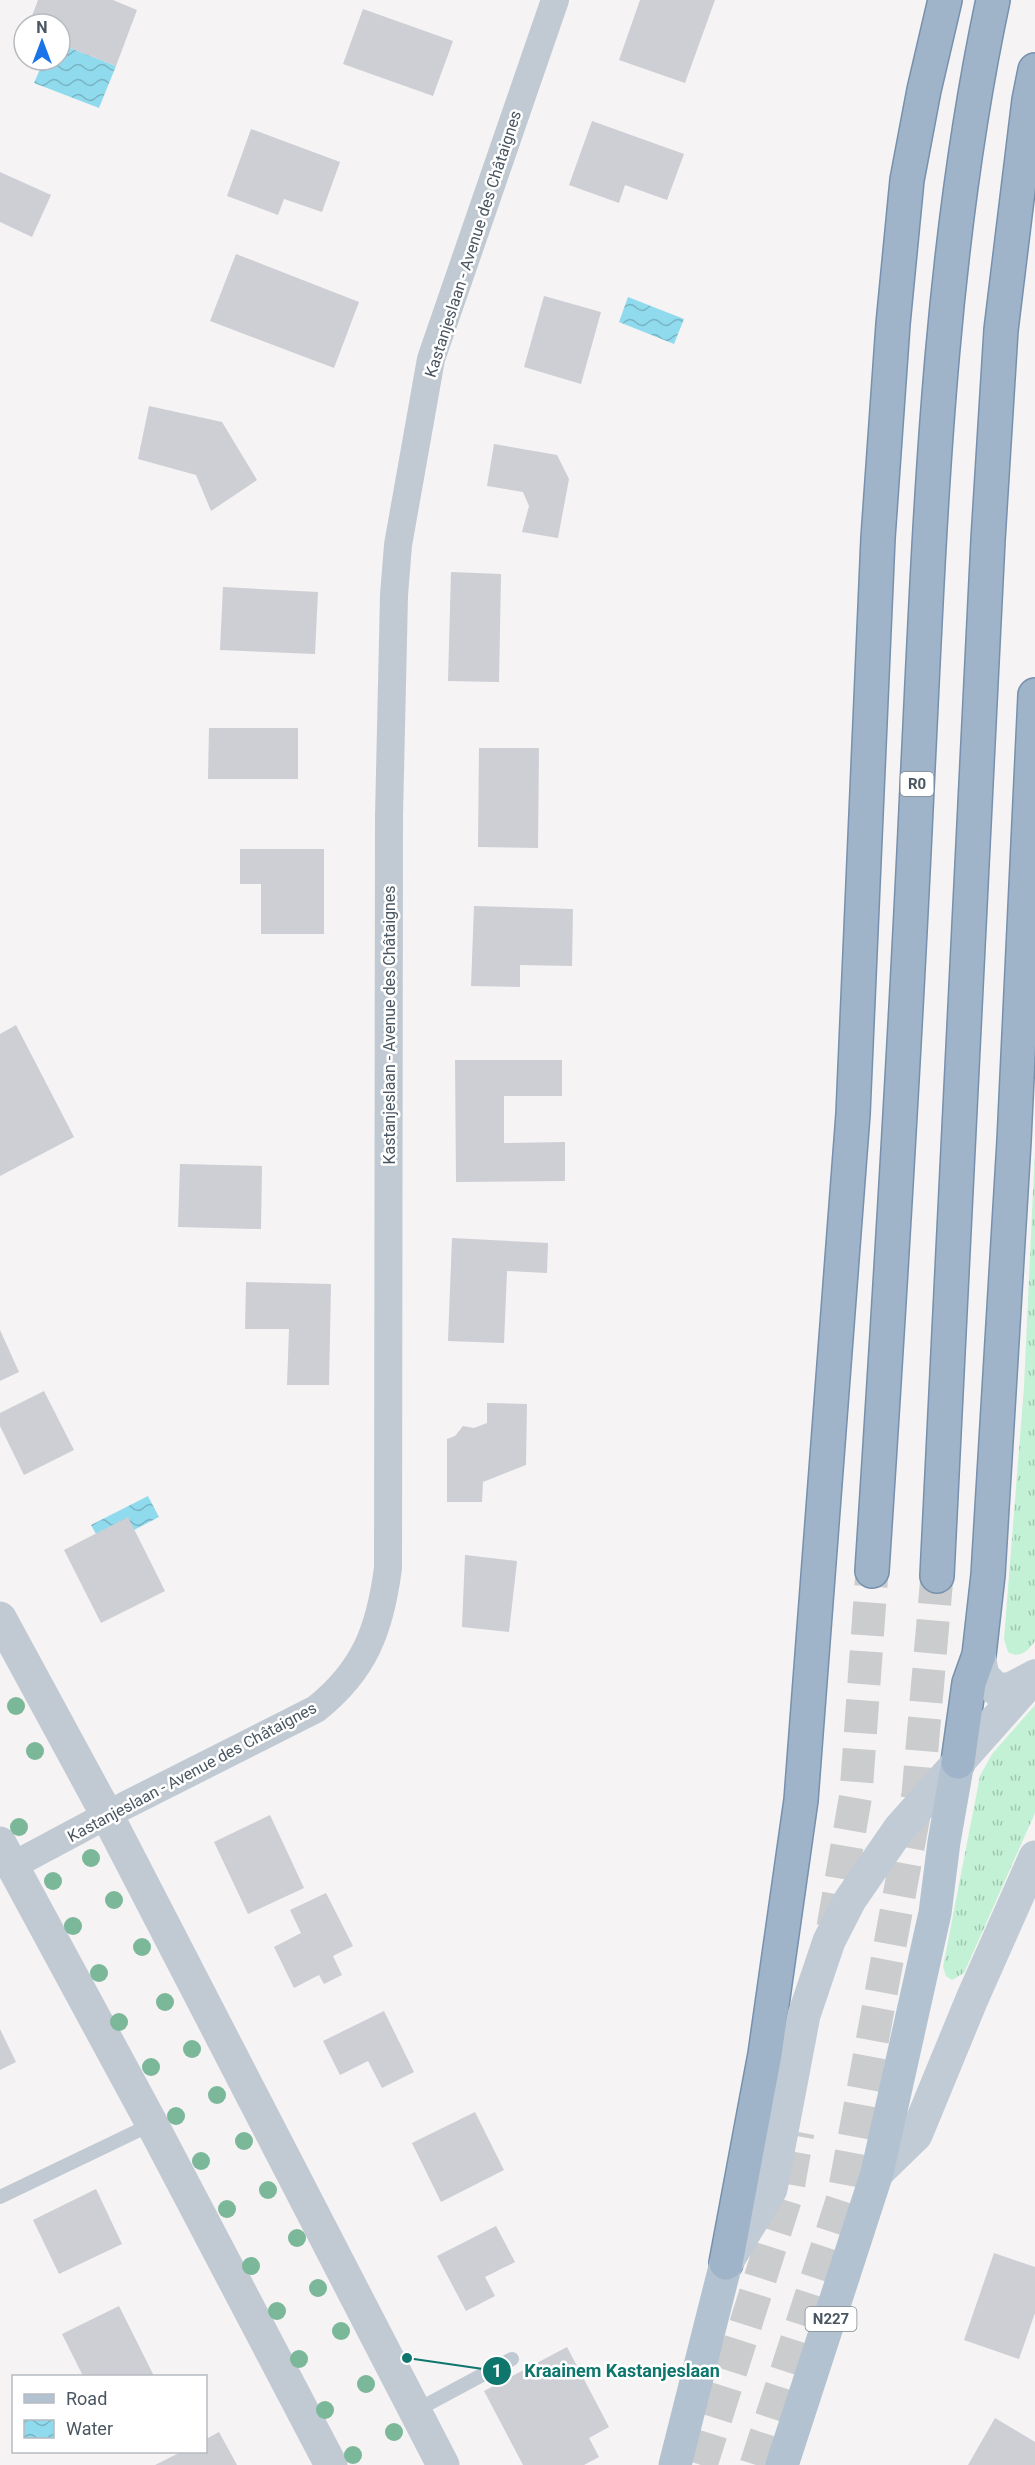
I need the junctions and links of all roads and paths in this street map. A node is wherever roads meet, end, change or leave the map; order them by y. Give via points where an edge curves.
1 (555, 0) edge
2 (945, 0) edge
3 (993, 0) edge
4 (1035, 70) edge
5 (1035, 695) edge
6 (872, 1572) tunnel mouth
7 (937, 1576) tunnel mouth
8 (0, 1618) edge
9 (980, 1655) junction
10 (1035, 1676) edge
11 (958, 1762) junction
12 (107, 1815) junction
13 (6, 1855) edge
14 (1035, 1857) edge
15 (152, 2124) junction
16 (877, 2173) junction
17 (0, 2197) edge
18 (726, 2263) junction
19 (512, 2359) dead end
20 (416, 2411) junction
21 (331, 2465) edge
22 (443, 2465) edge
23 (675, 2465) edge
24 (782, 2465) edge

1 - 12 street, Kastanjeslaan - Avenue des Châtaignes via 431,359 398,544 389,816 388,1568 383,1607 357,1669 316,1709
2 - 18 highway via 907,180 893,324 878,538 853,1114 801,1800 765,2054
3 - 6 highway, R0 via 973,97 945,327 929,542 901,1116
4 - 7 highway via 1001,330 988,528
5 - 9 highway via 1013,1152
8 - 12 street
9 - 10 main road via 983,1676 996,1689 1010,1689
9 - 11 highway via 969,1683
10 - 11 main road
11 - 16 main road via 935,1913
11 - 18 main road via 872,1866 829,1941 804,2015 771,2189
12 - 13 street, Kastanjeslaan - Avenue des Châtaignes
12 - 20 street
13 - 15 street
14 - 16 main road, N227 via 916,2135
15 - 17 lane
15 - 21 street
16 - 24 main road, N227
18 - 23 main road
19 - 20 lane
20 - 22 street

